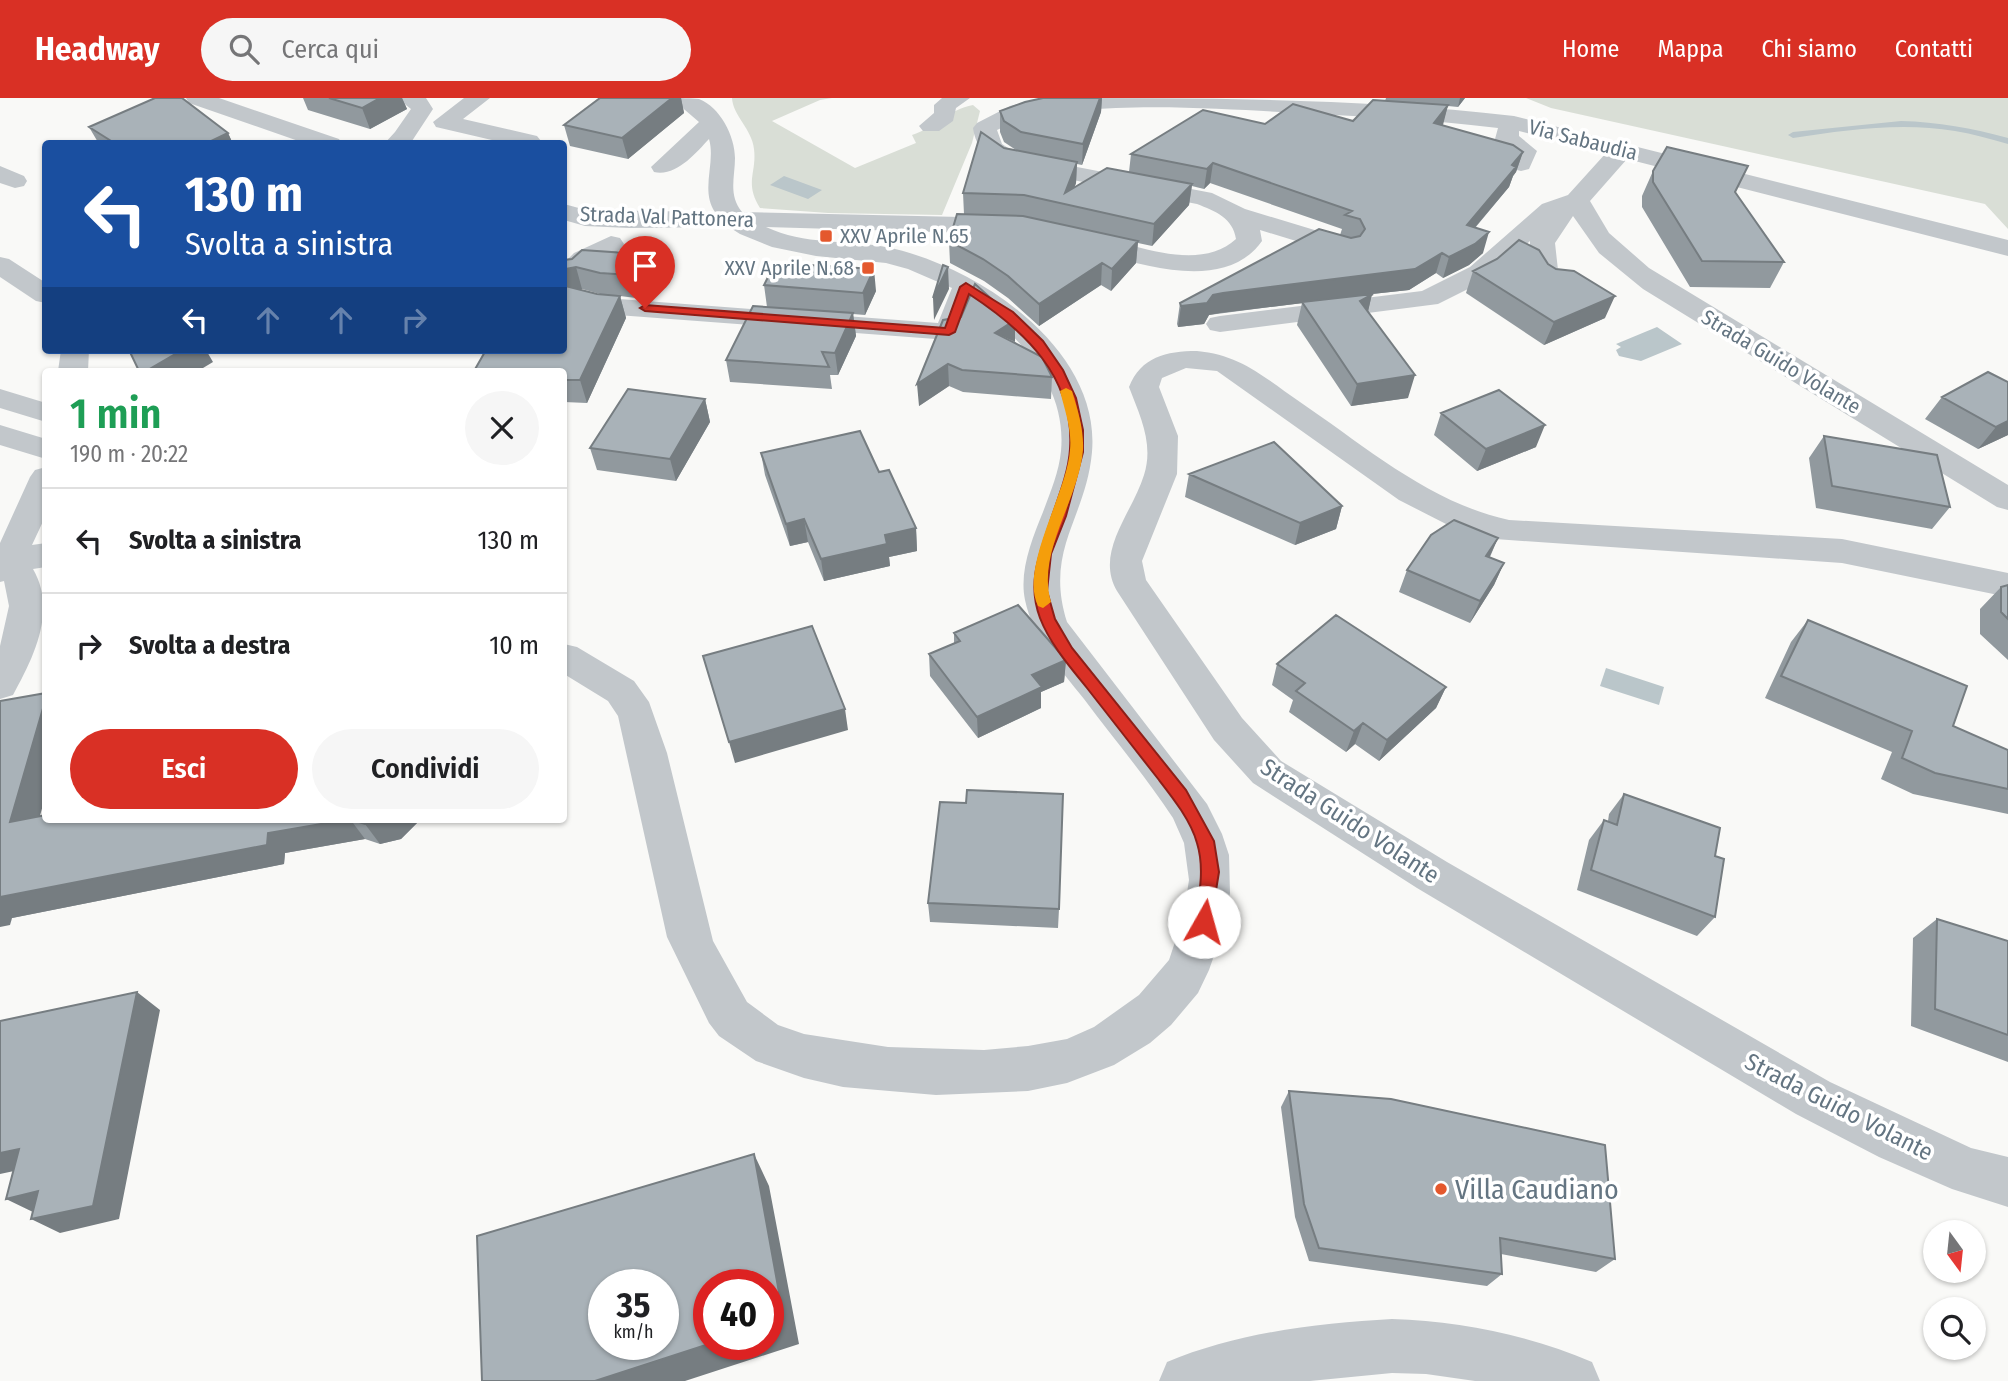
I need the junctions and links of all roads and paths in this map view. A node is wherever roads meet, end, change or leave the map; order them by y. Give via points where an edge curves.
1 (197, 98) edge
2 (408, 98) edge
3 (479, 98) edge
4 (682, 98) edge
5 (959, 98) edge
6 (1145, 98) edge
7 (1417, 98) edge
8 (986, 101) dead end
9 (1467, 104) edge
10 (1013, 107) junction
11 (712, 122) junction
12 (1514, 123) junction
13 (931, 126) dead end
14 (319, 140) edge
15 (400, 140) edge
16 (525, 140) edge
17 (1622, 150) junction
18 (1089, 153) edge
19 (1521, 164) edge
20 (663, 167) dead end
21 (1114, 181) junction
22 (1577, 200) junction
23 (567, 213) edge
24 (1237, 215) junction
25 (733, 219) junction
26 (1998, 220) dead end
27 (1923, 226) junction
28 (1025, 234) edge
29 (1066, 235) edge
30 (611, 244) dead end
31 (1345, 248) edge
32 (2008, 248) edge
33 (0, 265) edge
34 (568, 273) edge
35 (1560, 284) edge
36 (966, 287) junction
37 (42, 292) edge
38 (583, 300) edge
39 (1220, 324) dead end
40 (0, 398) edge
41 (42, 412) edge
42 (0, 435) edge
43 (42, 448) edge
44 (42, 485) edge
45 (2008, 499) edge
46 (42, 556) edge
47 (4, 565) edge
48 (2008, 585) edge
49 (567, 658) edge
50 (0, 685) edge
51 (2008, 1182) edge
52 (1186, 1381) edge
53 (1573, 1381) edge

1 - 14 street
2 - 15 street via 422,109
3 - 16 street via 444,122
4 - 11 street
5 - 13 street via 945,105 945,116
6 - 10 street
6 - 12 street, Via Sabaudia via 1440,114
7 - 9 street
8 - 10 street
9 - 12 street
10 - 21 street via 985,128 986,143 993,152 1013,162
11 - 20 street
11 - 25 street via 723,149 722,204
12 - 17 street, Via Sabaudia
12 - 19 street via 1507,139 1525,151
17 - 22 street
17 - 27 street, Via Sabaudia
18 - 21 street via 1122,169
21 - 24 street via 1203,198
22 - 35 street via 1559,216 1542,243 1544,275
22 - 39 street via 1552,209 1479,273 1428,298
22 - 45 street, Strada Guido Volante via 1598,239 1653,284
23 - 25 street, Strada Val Pattonera via 629,220
24 - 29 street via 1249,233 1240,252 1187,264
24 - 31 street
25 - 28 street, Strada Val Pattonera via 851,224 909,235
25 - 36 street via 773,240 908,260
26 - 27 street
27 - 32 street, Via Sabaudia
30 - 34 street
33 - 37 street
36 - 38 street via 949,332 604,306
36 - 49 street via 1009,314 1039,344 1069,398 1076,452 1044,554 1040,591 1048,619 1067,652 1180,795 1205,841 1210,872 1204,922 1184,976 1150,1015 1095,1052 1028,1070 951,1074 859,1066 769,1045 730,1016 688,935 636,712 621,691
40 - 41 street
42 - 43 street
44 - 47 street
46 - 47 street
47 - 50 street via 22,575 27,596 20,645
48 - 51 street, Strada Guido Volante via 1842,551 1509,531 1479,525 1442,511 1401,487 1227,365 1210,359 1172,362 1149,374 1144,387 1163,436 1161,474 1125,561 1129,582 1228,729 1267,772 1432,875 1813,1098 1896,1140
52 - 53 street via 1338,1350 1414,1347 1460,1351

